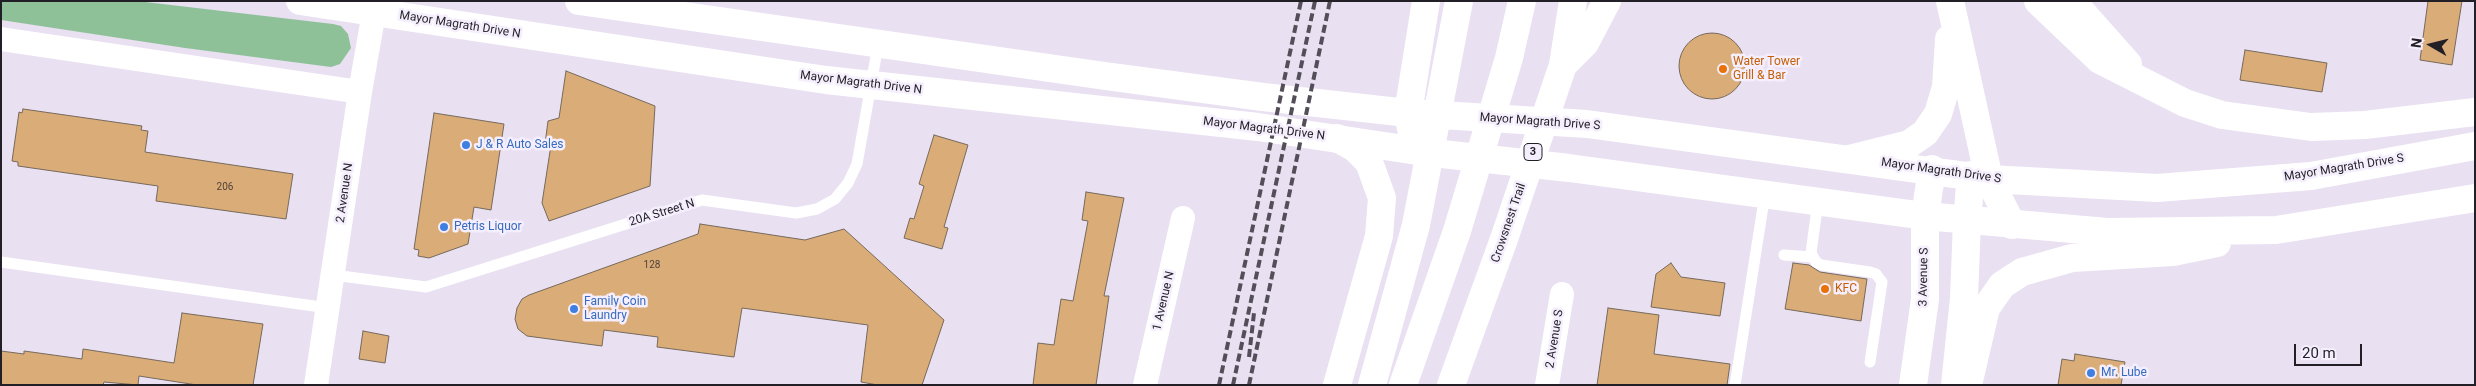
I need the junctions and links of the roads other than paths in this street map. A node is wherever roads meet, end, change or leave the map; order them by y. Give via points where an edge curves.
1 (300, 1) edge
2 (579, 1) edge
3 (1426, 1) edge
4 (1460, 1) edge
5 (1522, 1) edge
6 (1573, 1) edge
7 (1607, 1) edge
8 (2038, 1) edge
9 (2072, 1) edge
10 (1950, 3) edge
11 (375, 6) edge
12 (1, 39) edge
13 (878, 45) junction
14 (1562, 65) junction
15 (2144, 82) junction
16 (871, 85) junction
17 (360, 92) junction
18 (2475, 112) edge
19 (1408, 113) junction
20 (1337, 138) junction
21 (2475, 146) edge
22 (1424, 152) junction
23 (1848, 159) junction
24 (1932, 170) junction
25 (1980, 177) junction
26 (1765, 194) junction
27 (2475, 198) edge
28 (1818, 201) junction
29 (1925, 216) junction
30 (1183, 218) dead end
31 (1967, 221) junction
32 (2012, 224) junction
33 (2276, 230) junction
34 (1784, 255) dead end
35 (1813, 257) junction
36 (1, 262) edge
37 (1493, 269) junction
38 (333, 275) junction
39 (1562, 294) dead end
40 (328, 308) junction
41 (1870, 362) dead end
42 (316, 385) edge
43 (1144, 385) edge
44 (1338, 385) edge
45 (1372, 385) edge
46 (1403, 385) edge
47 (1451, 385) edge
48 (1462, 385) edge
49 (1547, 385) edge
50 (1735, 385) edge
51 (1914, 385) edge
52 (1955, 385) edge
53 (1968, 385) edge

1 - 11 main road, Mayor Magrath Drive N
2 - 13 main road
3 - 19 main road
4 - 45 main road via 1416,225
5 - 46 main road via 1509,58 1457,231
6 - 14 main road, Crowsnest Trail / 3
7 - 14 main road via 1585,43
8 - 15 main road via 2100,60
9 - 15 main road
10 - 23 main road via 1946,87 1938,114 1925,133 1909,144
10 - 25 main road
11 - 16 main road, Mayor Magrath Drive N
11 - 17 street, 2 Avenue N
12 - 17 street
13 - 16 lane, 20A Street N
13 - 19 main road via 1263,98
14 - 37 main road, Crowsnest Trail / 3
15 - 18 main road via 2222,115 2311,127 2366,125
16 - 20 main road, Mayor Magrath Drive N
16 - 38 lane, 20A Street N via 857,164 835,199 817,209 796,213 702,200 426,287
17 - 38 street, 2 Avenue N
19 - 22 main road via 1412,134
19 - 23 main road, Mayor Magrath Drive S via 1588,124
20 - 22 main road, Mayor Magrath Drive N
20 - 44 main road via 1355,148 1369,162 1382,198 1379,236
21 - 25 main road, Mayor Magrath Drive S via 2311,176 2198,186 2157,188
22 - 26 main road
23 - 24 main road, Mayor Magrath Drive S
24 - 25 main road, Mayor Magrath Drive S
24 - 29 main road, 3 Avenue S
25 - 31 main road
25 - 32 main road
26 - 28 main road
26 - 50 lane
27 - 33 main road
28 - 29 main road
28 - 35 lane
29 - 31 main road
29 - 51 main road, 3 Avenue S via 1925,299
30 - 43 street, 1 Avenue N
31 - 32 main road
31 - 52 main road via 1964,298
32 - 33 main road via 2107,232
33 - 53 main road via 2173,252 2072,258 2022,272 2002,285 1986,308
34 - 35 lane
35 - 41 lane via 1821,265 1876,274 1882,282
36 - 40 lane
37 - 47 main road, Crowsnest Trail / 3
37 - 48 main road
38 - 40 street, 2 Avenue N
39 - 49 street, 2 Avenue S
40 - 42 street, 2 Avenue N

